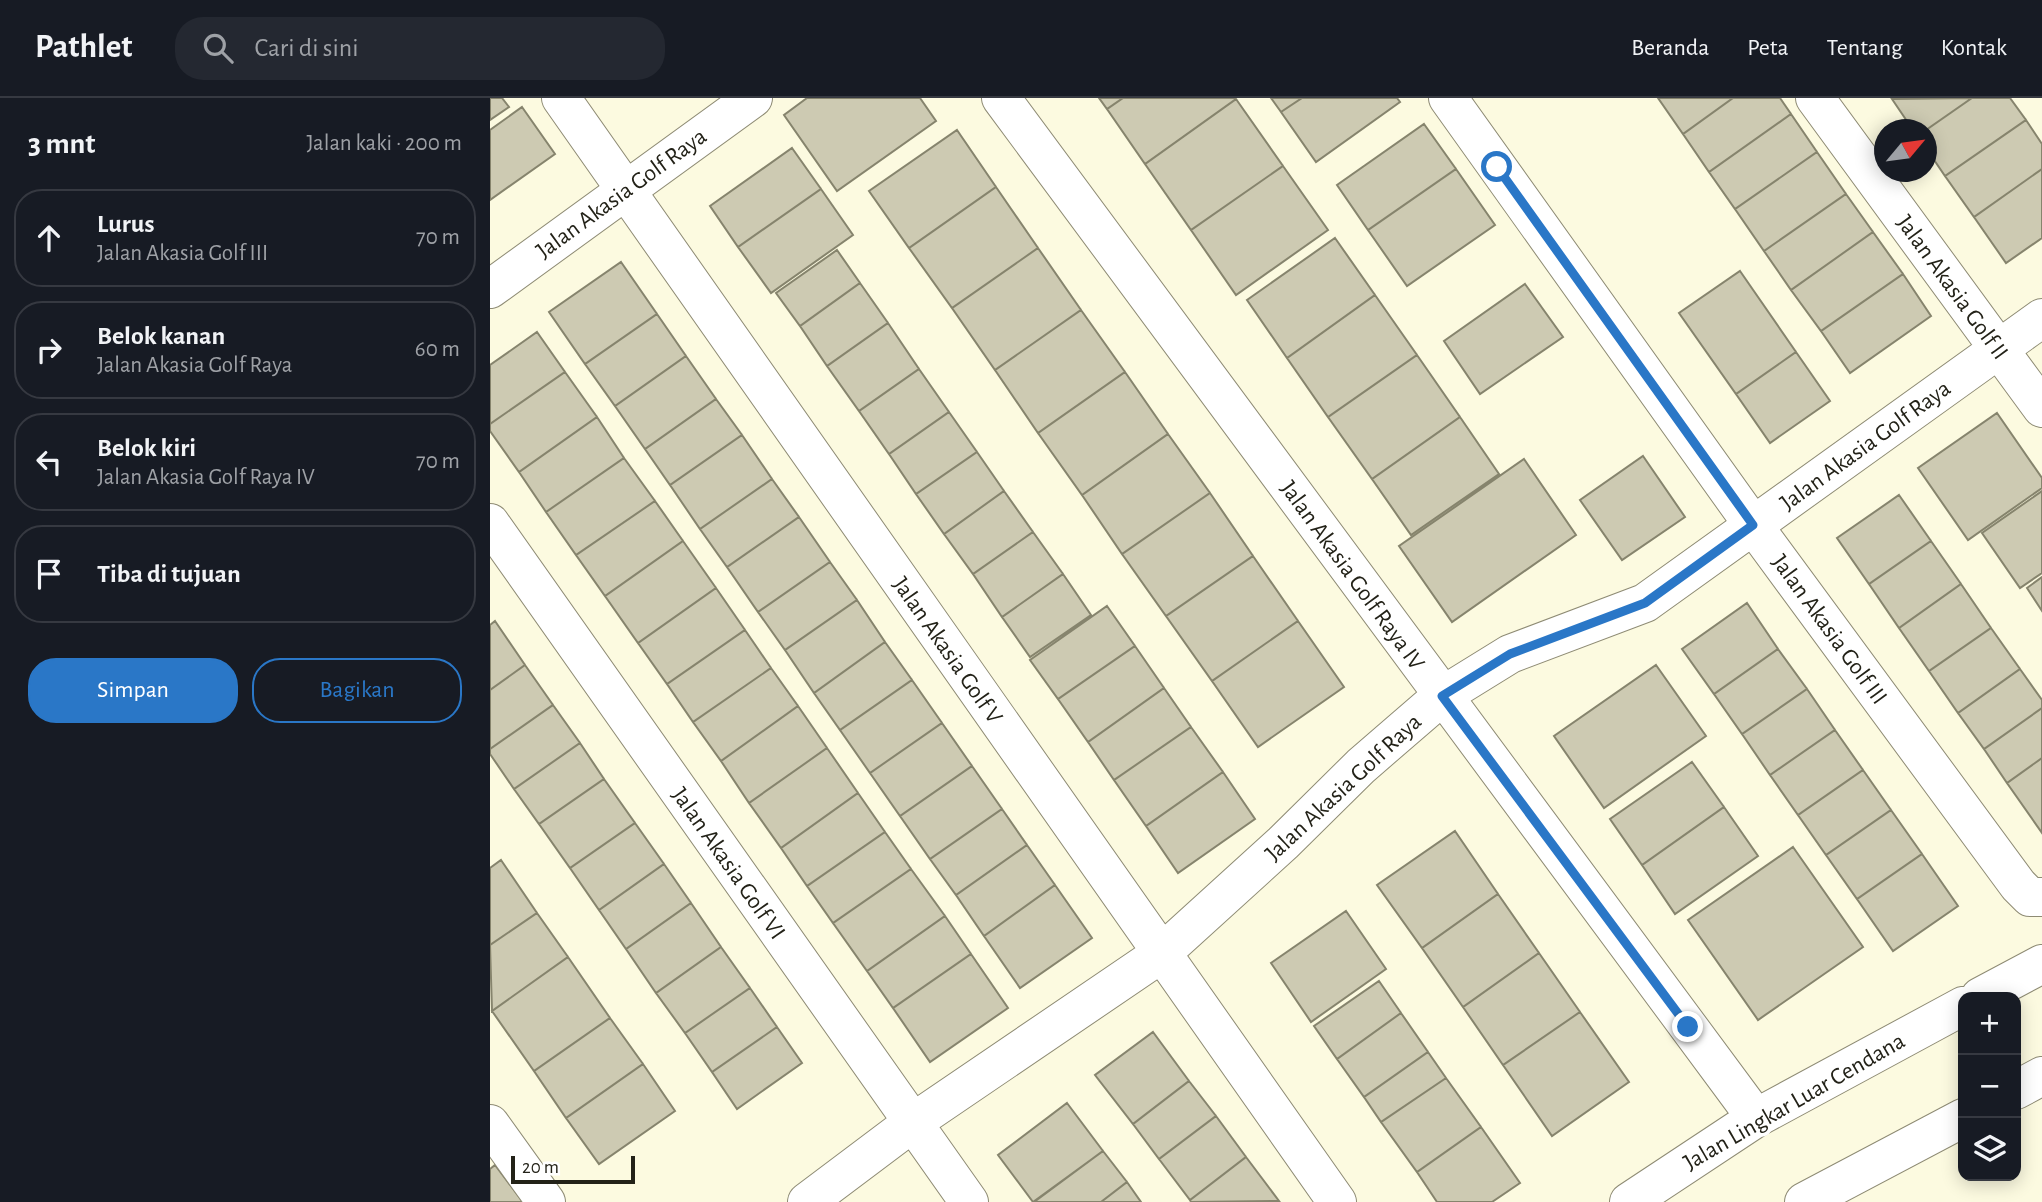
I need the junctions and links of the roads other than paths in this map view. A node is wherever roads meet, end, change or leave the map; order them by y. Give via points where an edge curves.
1 (561, 98) edge
2 (753, 98) edge
3 (1001, 98) edge
4 (1448, 98) edge
5 (1815, 98) edge
6 (624, 191) junction
7 (490, 289) edge
8 (2042, 318) edge
9 (1999, 349) junction
10 (2042, 408) edge
11 (490, 523) edge
12 (1753, 525) junction
13 (1442, 696) junction
14 (2030, 891) edge
15 (1162, 953) junction
16 (2042, 964) edge
17 (1989, 992) edge
18 (1958, 1009) edge
19 (2042, 1076) edge
20 (2021, 1087) edge
21 (1756, 1118) junction
22 (1958, 1121) edge
23 (912, 1123) junction
24 (490, 1124) edge
25 (546, 1202) edge
26 (807, 1202) edge
27 (969, 1202) edge
28 (1337, 1202) edge
29 (1629, 1202) edge
30 (1804, 1202) edge

1 - 6 street, Jalan Akasia Golf V
2 - 6 street, Jalan Akasia Golf Raya
3 - 13 street, Jalan Akasia Golf Raya IV
4 - 12 street, Jalan Akasia Golf III
5 - 9 street, Jalan Akasia Golf II
6 - 7 street, Jalan Akasia Golf Raya
6 - 15 street, Jalan Akasia Golf V
8 - 9 street, Jalan Akasia Golf Raya
9 - 10 street, Jalan Akasia Golf II
9 - 12 street, Jalan Akasia Golf Raya
11 - 23 street, Jalan Akasia Golf VI
12 - 13 street, Jalan Akasia Golf Raya via 1645,603 1510,654
12 - 14 street, Jalan Akasia Golf III
13 - 15 street, Jalan Akasia Golf Raya
13 - 21 street, Jalan Akasia Golf Raya IV
15 - 23 street, Jalan Akasia Golf Raya
15 - 28 street, Jalan Akasia Golf V
16 - 17 street
18 - 21 street, Jalan Lingkar Luar Cendana
19 - 20 street
21 - 29 street, Jalan Lingkar Luar Cendana
22 - 30 street
23 - 26 street, Jalan Akasia Golf Raya
23 - 27 street, Jalan Akasia Golf VI
24 - 25 street

